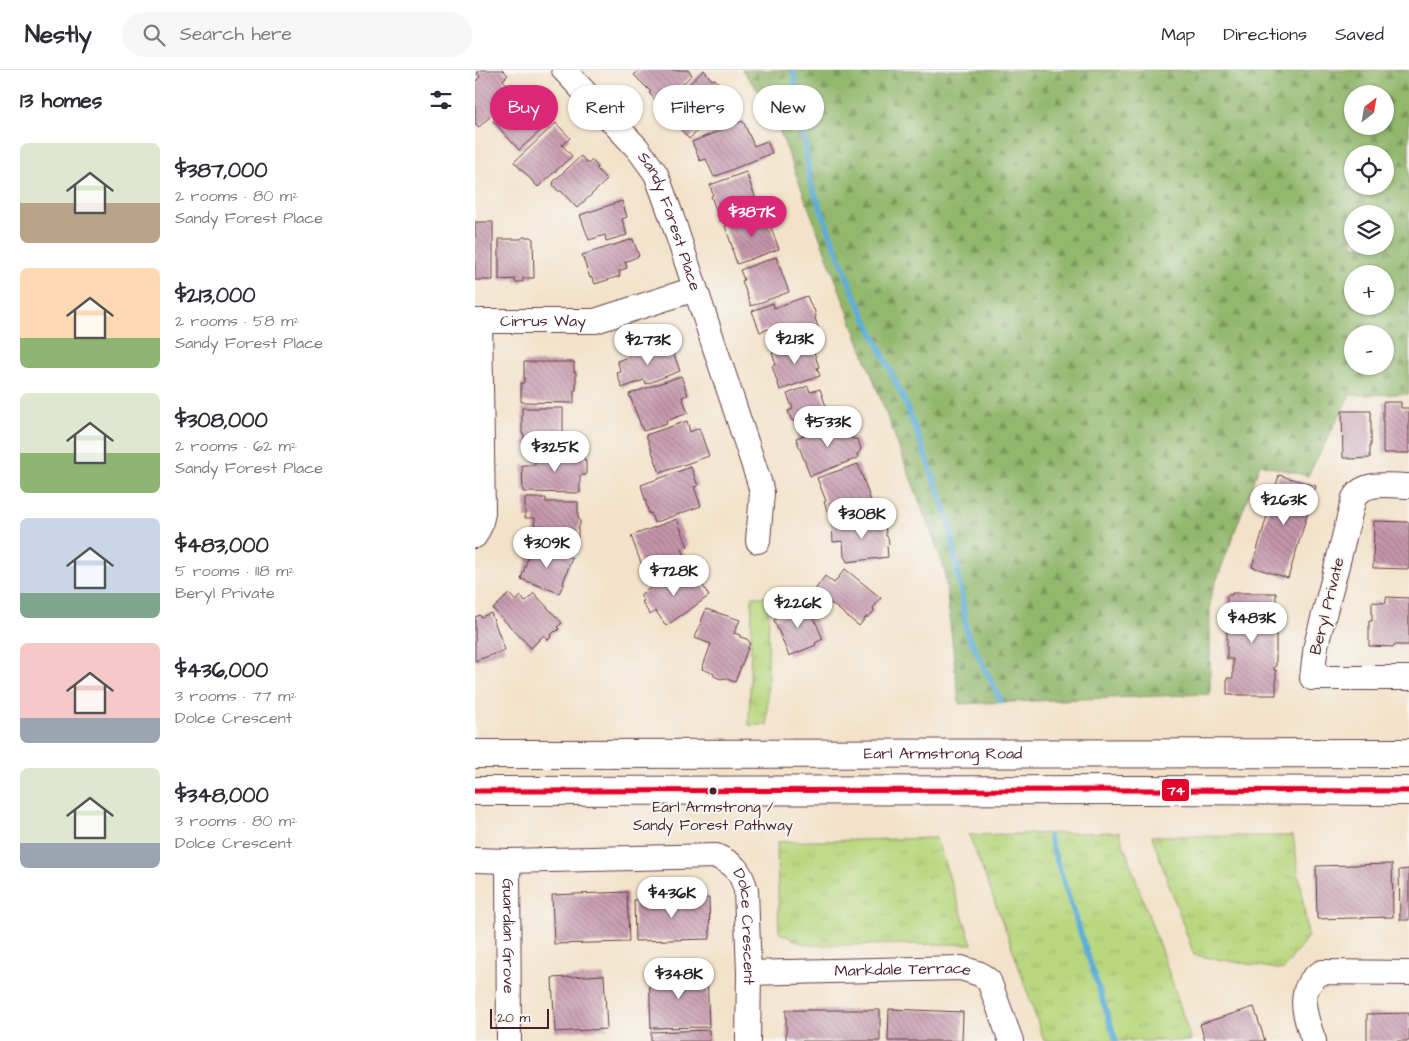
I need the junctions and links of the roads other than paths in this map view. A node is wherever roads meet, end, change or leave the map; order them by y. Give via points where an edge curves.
1 (564, 70) edge
2 (695, 289) junction
3 (478, 321) edge
4 (1409, 486) edge
5 (475, 536) edge
6 (758, 541) dead end
7 (1409, 678) edge
8 (1409, 753) edge
9 (475, 754) edge
10 (1409, 791) edge
11 (475, 792) edge
12 (475, 860) edge
13 (508, 861) junction
14 (749, 972) junction
15 (1409, 973) edge
16 (509, 1041) edge
17 (748, 1041) edge
18 (1011, 1041) edge
19 (1313, 1041) edge

1 - 2 street, Sandy Forest Place via 638,149 656,174
2 - 3 street, Cirrus Way via 595,321
2 - 6 street, Sandy Forest Place via 763,493
3 - 5 street via 483,513
4 - 7 street, Beryl Private via 1372,486 1354,498 1315,645 1312,678
8 - 9 main road, Earl Armstrong Road
10 - 11 main road
12 - 13 street, Dolce Crescent
13 - 14 street, Dolce Crescent via 716,856 729,861 738,870 746,890
13 - 16 street, Guardian Grove
14 - 17 street, Dolce Crescent
14 - 18 street, Markdale Terrace via 961,968 980,974 989,981
15 - 19 street via 1322,972 1315,975 1307,988 1304,1004

